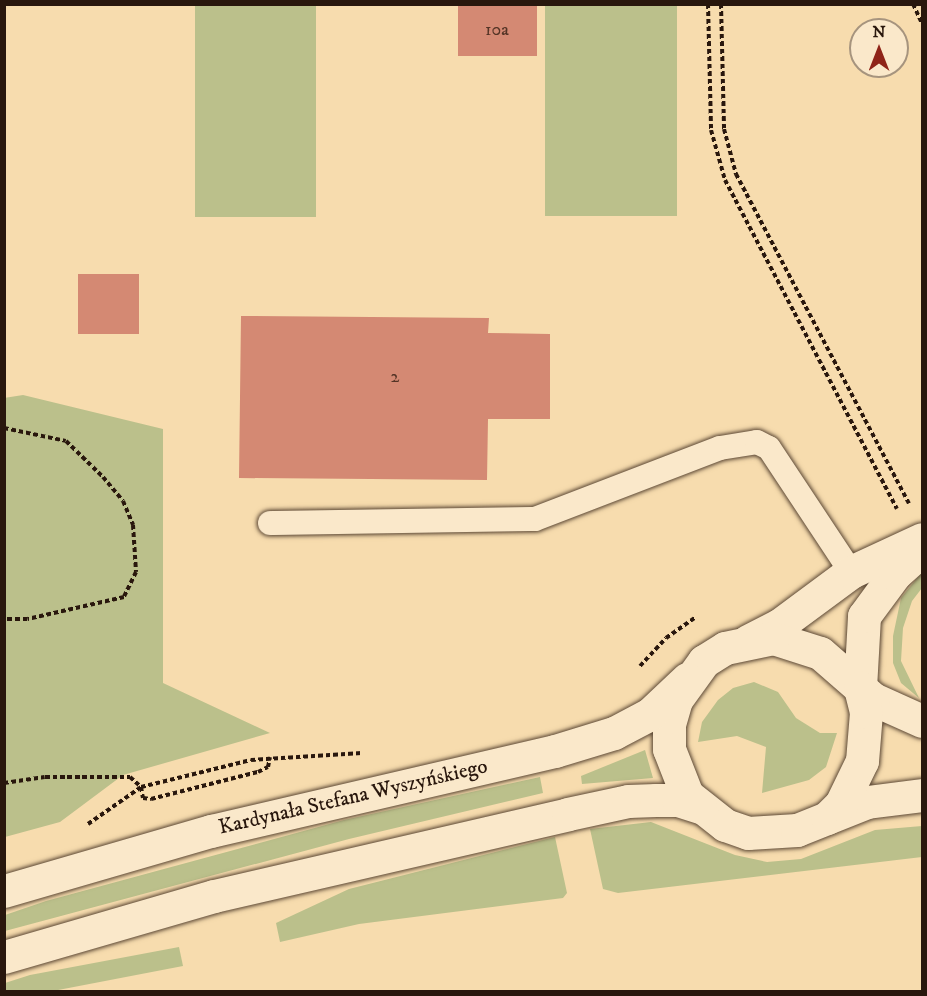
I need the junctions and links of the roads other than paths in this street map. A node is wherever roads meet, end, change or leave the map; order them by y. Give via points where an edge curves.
1 (270, 523) dead end
2 (922, 539) edge
3 (922, 550) edge
4 (851, 572) junction
5 (748, 641) junction
6 (687, 679) junction
7 (860, 688) junction
8 (922, 721) edge
9 (922, 795) edge
10 (700, 807) junction
11 (822, 822) junction
12 (4, 891) edge
13 (4, 957) edge

1 - 4 lane via 535,519 720,448 758,442 769,448
2 - 4 main road
3 - 7 main road via 895,574 864,616
4 - 5 main road via 778,626
5 - 6 main road via 725,648
5 - 7 main road via 773,639 820,653
6 - 10 main road via 669,724 669,749 687,795
6 - 12 main road, Kardynała Stefana Wyszyńskiego via 650,714 614,733 555,751 211,831
7 - 8 main road via 873,699
7 - 11 main road via 866,712 862,761 841,804
9 - 11 main road via 867,802
10 - 11 main road via 725,825 748,833 773,834
10 - 13 main road via 678,800 638,800 568,814 214,896

